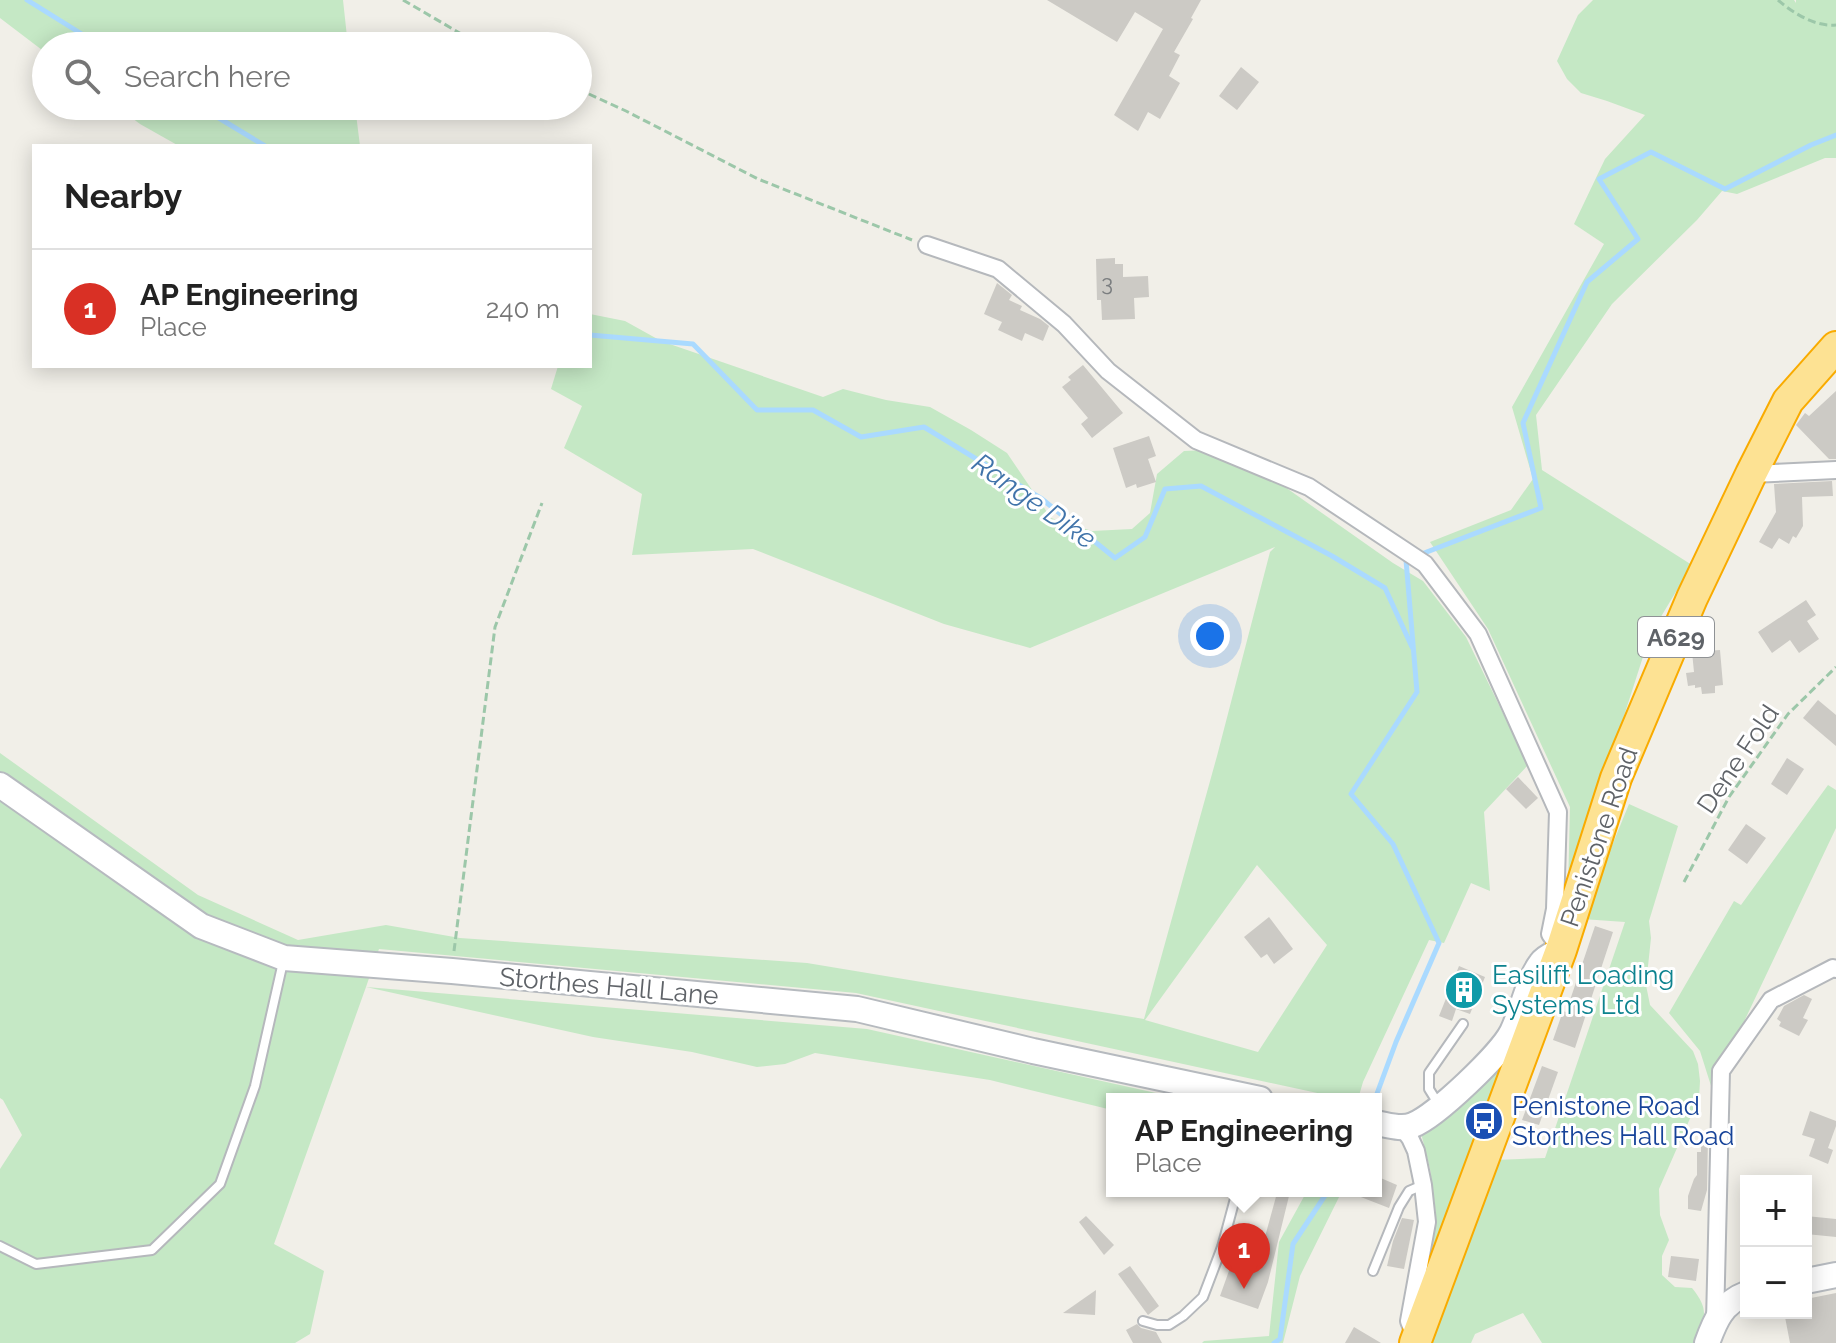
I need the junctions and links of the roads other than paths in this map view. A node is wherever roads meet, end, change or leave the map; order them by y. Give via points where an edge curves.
1 (927, 245) road end
2 (1836, 347) edge
3 (1836, 470) edge
4 (1751, 474) junction
5 (0, 785) edge
6 (1561, 950) junction
7 (284, 958) junction
8 (1836, 969) edge
9 (1463, 1024) dead end
10 (1232, 1093) edge
11 (1440, 1106) junction
12 (1389, 1125) edge
13 (1423, 1185) junction
14 (1235, 1197) edge
15 (0, 1246) edge
16 (1373, 1271) dead end
17 (1836, 1275) edge
18 (1812, 1280) edge
19 (1740, 1297) edge
20 (1143, 1321) dead end
21 (1711, 1332) edge
22 (1416, 1342) edge

1 - 6 street via 998,269 1064,324 1108,371 1196,440 1309,487 1425,564 1478,634 1558,812 1550,934
2 - 4 highway, Penistone Road / A629 via 1788,401
3 - 4 street
4 - 6 highway, Penistone Road / A629 via 1616,778
5 - 7 street, Storthes Hall Lane via 201,926
6 - 11 street via 1541,961 1500,1050
6 - 22 highway, Penistone Road / A629
7 - 10 street, Storthes Hall Lane via 857,1009
7 - 15 lane via 255,1086 220,1184 152,1250 36,1264
8 - 21 street via 1771,1000 1721,1071
9 - 11 lane via 1429,1073 1429,1089
11 - 12 street via 1413,1125
12 - 13 street via 1410,1138
13 - 16 lane via 1409,1191 1399,1207
13 - 22 street via 1427,1222 1409,1321
14 - 20 lane via 1203,1297 1169,1325
17 - 18 street
19 - 21 street via 1724,1307

